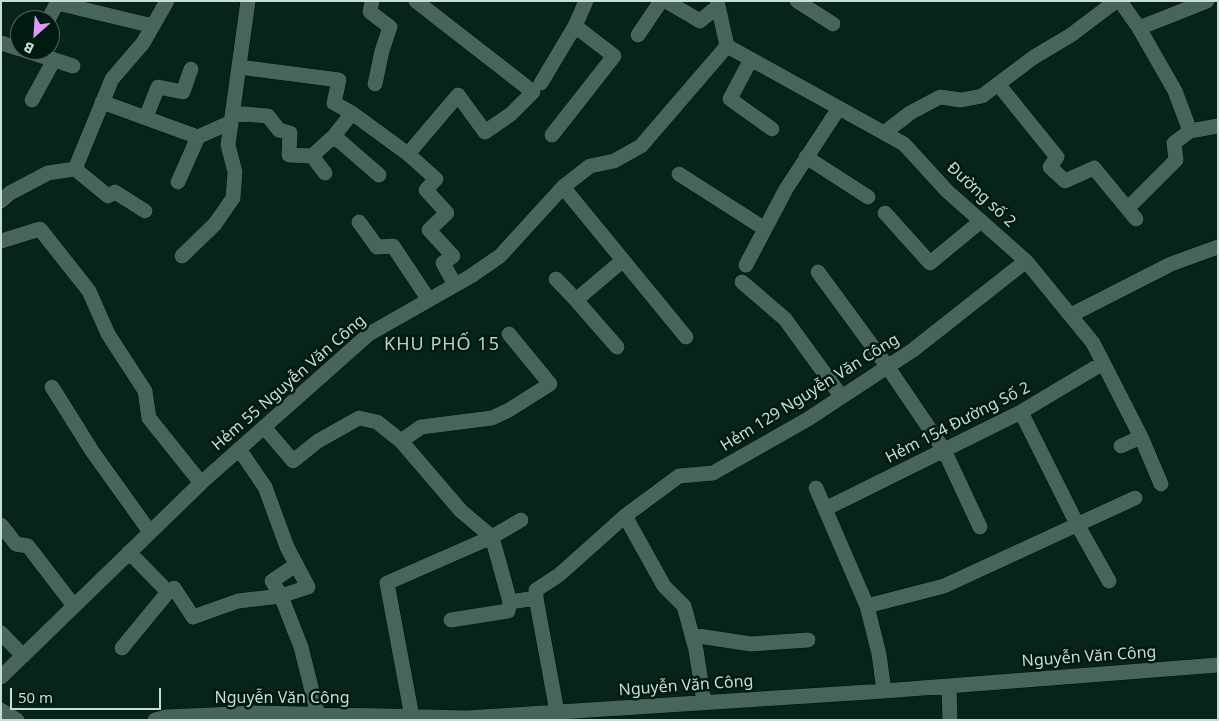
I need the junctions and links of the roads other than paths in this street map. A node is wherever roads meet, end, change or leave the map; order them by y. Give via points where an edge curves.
1 (167, 1) edge
2 (248, 1) edge
3 (372, 1) edge
4 (416, 1) edge
5 (586, 1) edge
6 (661, 1) edge
7 (666, 1) edge
8 (797, 1) edge
9 (1116, 1) edge
10 (1120, 1) edge
11 (1207, 1) edge
12 (718, 4) edge
13 (53, 10) edge
14 (833, 24) dead end
15 (153, 26) junction
16 (575, 26) junction
17 (1138, 28) junction
18 (638, 35) dead end
19 (726, 46) junction
20 (54, 60) joint
21 (750, 61) junction
22 (73, 66) dead end
23 (239, 67) junction
24 (191, 69) dead end
25 (541, 83) dead end
26 (375, 84) dead end
27 (998, 84) junction
28 (32, 100) dead end
29 (102, 102) junction
30 (839, 108) junction
31 (352, 113) junction
32 (146, 118) junction
33 (232, 118) junction
34 (1218, 126) edge
35 (772, 129) dead end
36 (1190, 132) junction
37 (884, 133) junction
38 (552, 135) dead end
39 (334, 136) junction
40 (198, 137) junction
41 (408, 154) junction
42 (312, 156) junction
43 (806, 157) junction
44 (75, 169) junction
45 (325, 173) dead end
46 (679, 174) dead end
47 (379, 175) dead end
48 (178, 182) dead end
49 (563, 187) junction
50 (868, 197) dead end
51 (1, 200) edge
52 (1133, 203) dead end
53 (145, 211) dead end
54 (885, 213) dead end
55 (1136, 219) dead end
56 (981, 221) junction
57 (359, 222) dead end
58 (765, 229) junction
59 (1, 241) edge
60 (1218, 247) edge
61 (182, 256) dead end
62 (622, 261) junction
63 (1026, 261) junction
64 (746, 264) dead end
65 (818, 272) dead end
66 (556, 279) dead end
67 (742, 282) dead end
68 (455, 285) junction
69 (429, 300) junction
70 (576, 300) junction
71 (1072, 316) junction
72 (509, 334) dead end
73 (686, 337) dead end
74 (617, 347) dead end
75 (1103, 363) junction
76 (888, 366) junction
77 (52, 387) dead end
78 (841, 396) junction
79 (1021, 412) junction
80 (264, 427) junction
81 (1141, 437) junction
82 (401, 441) junction
83 (1121, 446) dead end
84 (239, 449) junction
85 (944, 450) junction
86 (201, 483) junction
87 (1161, 484) dead end
88 (816, 488) dead end
89 (1135, 498) dead end
90 (826, 509) junction
91 (625, 516) junction
92 (521, 520) dead end
93 (1077, 524) junction
94 (1, 525) edge
95 (980, 527) dead end
96 (150, 532) junction
97 (492, 537) junction
98 (129, 552) junction
99 (296, 565) junction
100 (1109, 581) dead end
101 (168, 592) junction
102 (281, 596) junction
103 (536, 598) junction
104 (510, 602) junction
105 (74, 606) junction
106 (867, 606) junction
107 (452, 620) dead end
108 (1, 634) edge
109 (692, 635) junction
110 (808, 640) dead end
111 (122, 648) dead end
112 (23, 656) junction
113 (1218, 665) edge
114 (1, 677) edge
115 (950, 686) junction
116 (884, 691) junction
117 (704, 702) junction
118 (1, 710) edge
119 (557, 712) junction
120 (318, 715) junction
121 (412, 717) junction
122 (17, 720) edge
123 (156, 720) edge
124 (950, 720) edge

1 - 15 street
2 - 23 street
3 - 26 street via 370,12 390,27
4 - 41 street via 533,92 511,114 485,132 458,95
5 - 16 street
6 - 18 street
7 - 12 street via 700,21
8 - 14 street
9 - 27 street
10 - 17 street
11 - 17 street
12 - 19 street
13 - 15 street via 57,3
15 - 29 street via 112,79
16 - 25 street
16 - 38 street via 614,56
17 - 36 street via 1175,91
19 - 21 street, Đường số 2
19 - 49 street, Hẻm 55 Nguyễn Văn Công via 641,146 614,162 590,166
20 - 22 street
20 - 28 street
21 - 30 street, Đường số 2
21 - 35 street via 730,100
23 - 31 street via 339,80 334,103
23 - 33 street
24 - 32 street via 184,92 158,87
27 - 37 street via 982,96 962,100 940,98 910,112
27 - 55 street via 1057,157 1050,167 1065,181 1094,168
29 - 32 street
29 - 44 street
30 - 37 street, Đường số 2
30 - 43 street
31 - 39 street
31 - 41 street
32 - 40 street
33 - 40 street
33 - 42 street via 268,116 279,130 290,133 289,155
33 - 61 street via 228,144 235,172 233,198 215,224
34 - 36 street
36 - 52 street via 1174,143 1176,160
37 - 56 street, Đường số 2 via 904,144 947,191
39 - 42 street
39 - 47 street
40 - 48 street
41 - 68 street via 436,179 426,190 447,213 429,230 453,256 443,263
42 - 45 street
43 - 50 street
43 - 58 street
44 - 51 street via 48,173
44 - 53 street via 108,196 115,192
46 - 58 street
49 - 62 street
49 - 68 street, Hẻm 55 Nguyễn Văn Công via 500,256
54 - 56 street via 930,263
56 - 63 street, Đường số 2
57 - 69 street via 377,247 393,246
58 - 64 street
59 - 86 street via 40,230 89,291 108,334 145,391 149,418
60 - 71 street via 1171,264
62 - 70 street
62 - 73 street
63 - 71 street, Đường số 2
63 - 76 street, Hẻm 129 Nguyễn Văn Công
65 - 76 street
66 - 70 street
67 - 78 street via 785,319
68 - 69 street, Hẻm 55 Nguyễn Văn Công
69 - 80 street, Hẻm 55 Nguyễn Văn Công via 369,334
70 - 74 street
71 - 75 street, Đường số 2 via 1093,343
72 - 82 street via 550,384 492,418 420,427
75 - 79 street, Hẻm 154 Đường Số 2
75 - 81 street, Đường số 2
76 - 78 street, Hẻm 129 Nguyễn Văn Công
76 - 85 street
77 - 96 street via 92,451
78 - 91 street, Hẻm 129 Nguyễn Văn Công via 713,473 680,476
79 - 85 street, Hẻm 154 Đường Số 2
79 - 93 street
80 - 82 street via 293,461 318,441 359,418 377,422
80 - 84 street, Hẻm 55 Nguyễn Văn Công
81 - 83 street
81 - 87 street, Đường số 2
82 - 97 street via 460,511
84 - 86 street, Hẻm 55 Nguyễn Văn Công
84 - 99 street via 265,487
85 - 90 street, Hẻm 154 Đường Số 2
85 - 95 street
86 - 96 street, Hẻm 55 Nguyễn Văn Công
88 - 90 street
89 - 93 street
90 - 106 street
91 - 103 street, Hẻm 129 Nguyễn Văn Công via 559,575 536,590
91 - 109 street via 664,586 684,606
92 - 97 street
93 - 100 street
93 - 106 street via 944,586
94 - 105 street via 16,544 28,546
96 - 98 street, Hẻm 55 Nguyễn Văn Công
97 - 104 street
97 - 121 street via 387,583
98 - 101 street
98 - 105 street, Hẻm 55 Nguyễn Văn Công
99 - 102 street via 272,581
99 - 102 street via 308,587
101 - 102 street via 174,588 193,617 238,600
101 - 111 street
102 - 120 street via 301,646
103 - 104 street
103 - 119 street
104 - 107 street via 508,611
105 - 112 street, Hẻm 55 Nguyễn Văn Công
106 - 116 street
108 - 112 street
109 - 110 street via 751,644
109 - 117 street
112 - 114 street, Hẻm 55 Nguyễn Văn Công
113 - 115 street, Nguyễn Văn Công
115 - 116 street, Nguyễn Văn Công
115 - 124 street
116 - 117 street, Nguyễn Văn Công
117 - 119 street, Nguyễn Văn Công
118 - 122 street
119 - 121 street, Nguyễn Văn Công via 467,718
120 - 121 street, Nguyễn Văn Công
120 - 123 street, Nguyễn Văn Công via 256,713

